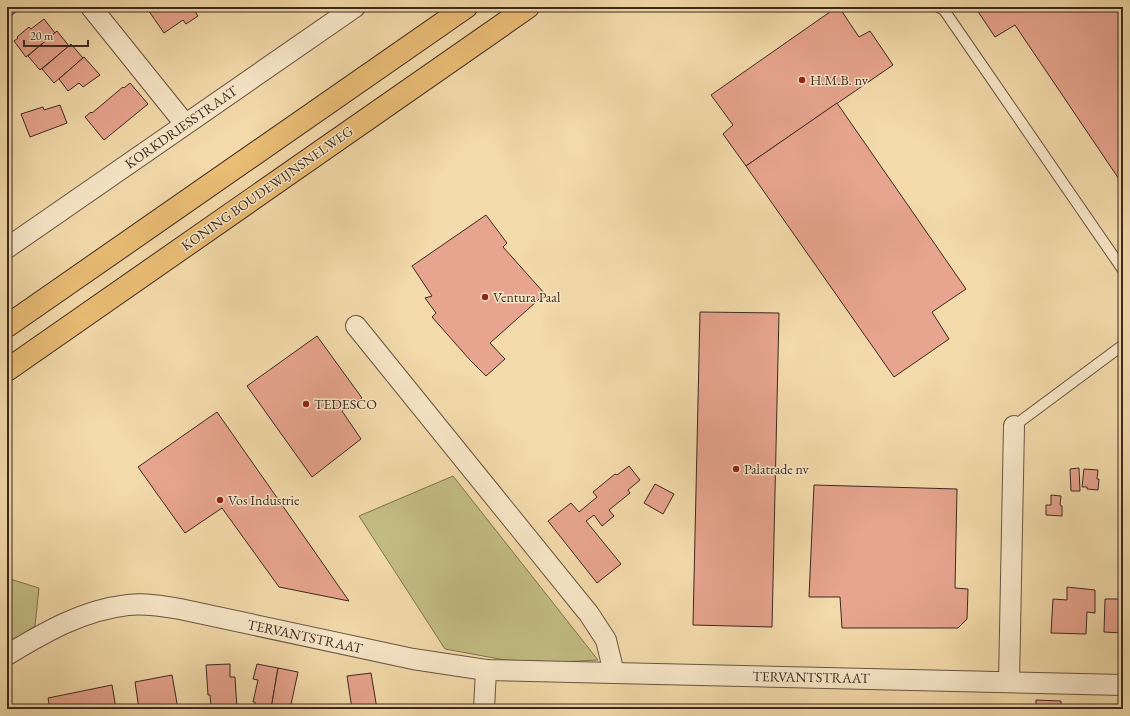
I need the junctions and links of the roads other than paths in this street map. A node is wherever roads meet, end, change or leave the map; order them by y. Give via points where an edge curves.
1 (91, 7) edge
2 (355, 7) edge
3 (466, 7) edge
4 (528, 7) edge
5 (939, 7) edge
6 (185, 124) junction
7 (7, 248) edge
8 (1123, 270) edge
9 (7, 326) edge
10 (356, 326) dead end
11 (1123, 345) edge
12 (7, 370) edge
13 (1014, 426) joint
14 (7, 655) edge
15 (486, 670) junction
16 (614, 673) junction
17 (1009, 682) junction
18 (1123, 685) edge
19 (484, 709) edge

1 - 6 street
2 - 6 street, KORKDRIESSTRAAT
3 - 9 highway
4 - 12 highway, KONING BOUDEWIJNSNELWEG
5 - 8 lane via 944,10
6 - 7 street, KORKDRIESSTRAAT
10 - 16 street via 589,614 606,640
11 - 13 lane
13 - 17 street
14 - 15 street, TERVANTSTRAAT via 84,614 129,605 154,605 413,659
15 - 16 street, TERVANTSTRAAT
15 - 19 street
16 - 17 street, TERVANTSTRAAT
17 - 18 street, TERVANTSTRAAT

